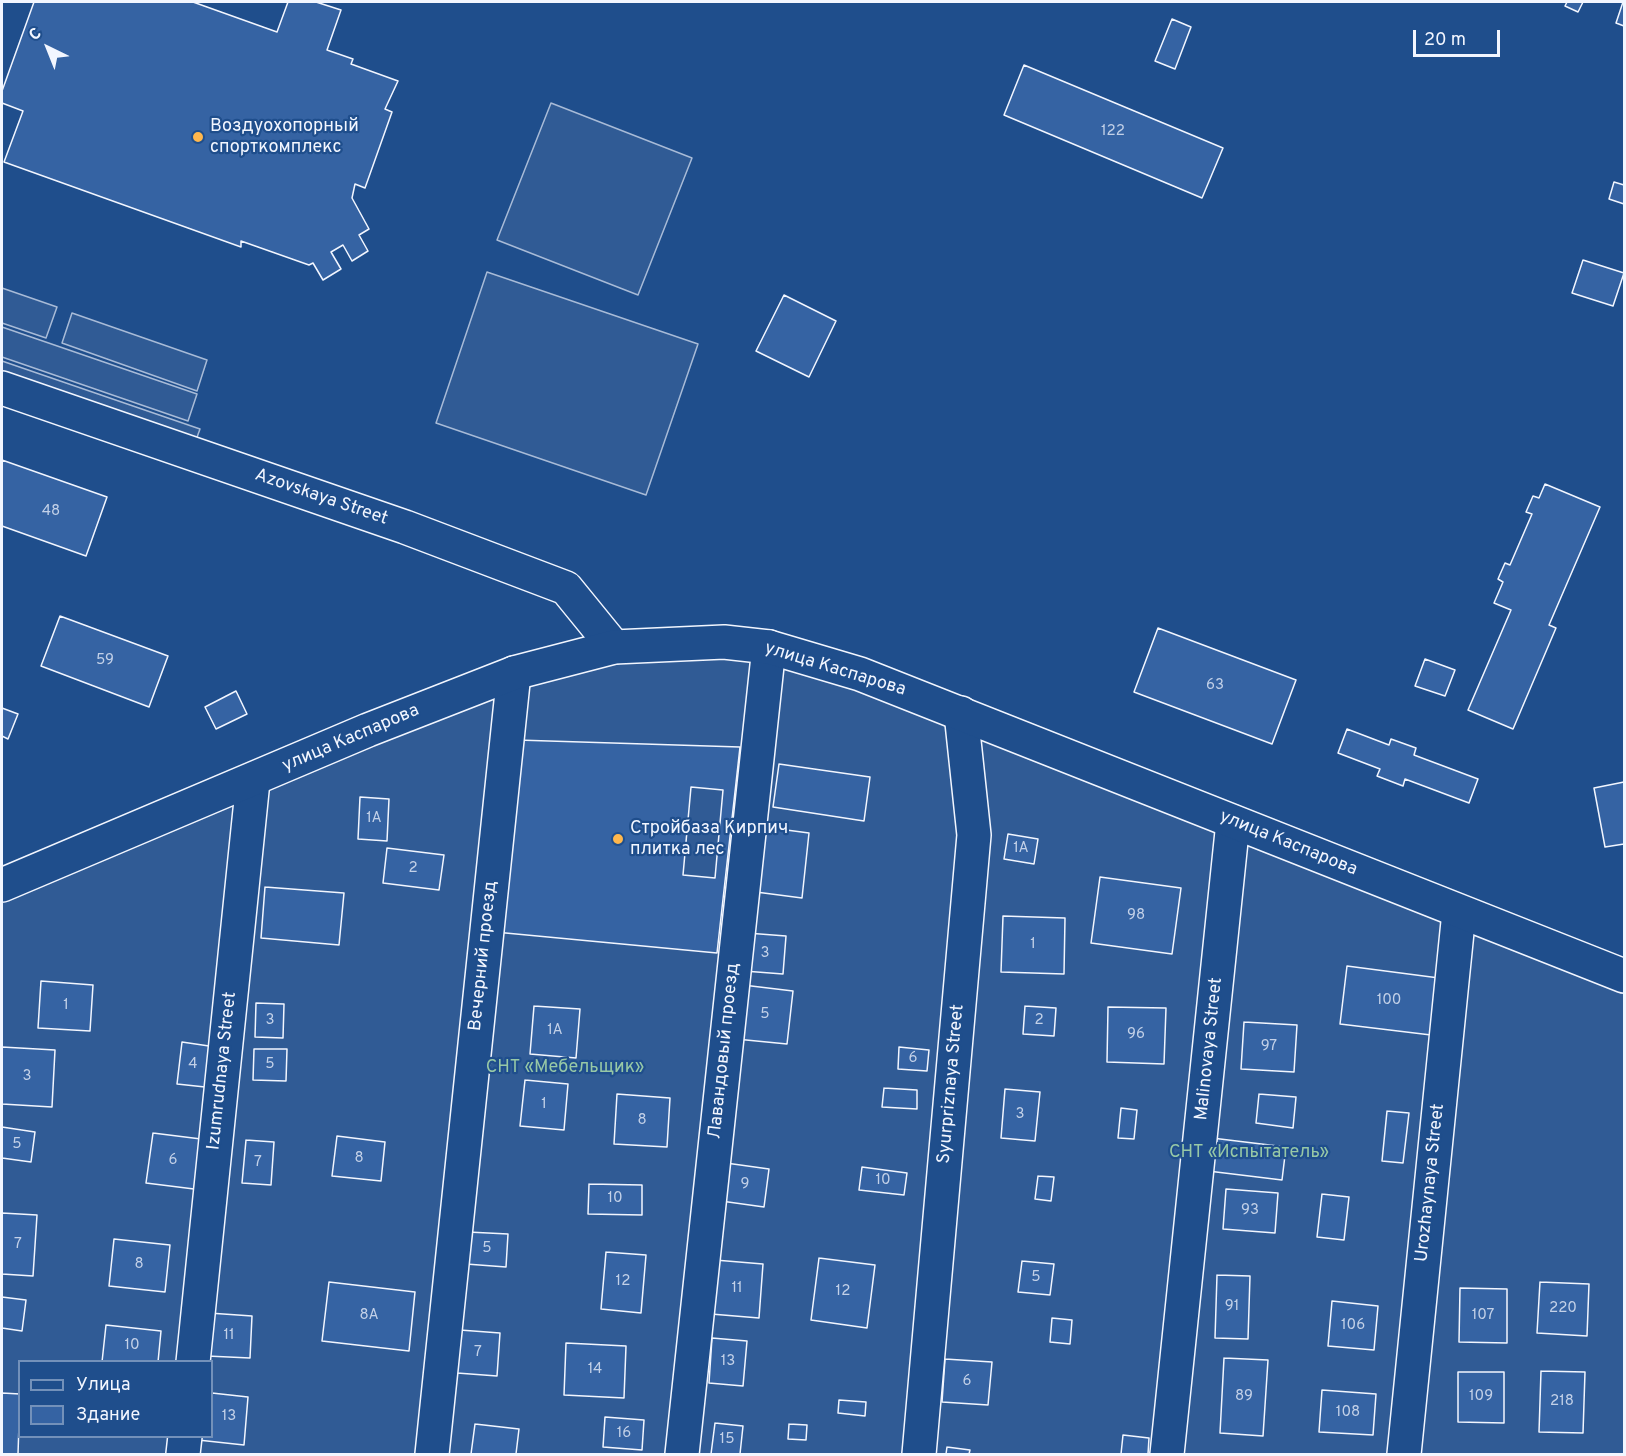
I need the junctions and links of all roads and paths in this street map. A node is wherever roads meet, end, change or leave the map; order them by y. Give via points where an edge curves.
1 (2, 388) edge
2 (614, 647) junction
3 (769, 647) junction
4 (514, 673) junction
5 (961, 713) junction
6 (253, 781) junction
7 (1233, 822) junction
8 (2, 885) edge
9 (1459, 912) junction
10 (1624, 976) edge
11 (193, 1360) edge
12 (185, 1438) edge
13 (183, 1455) edge
14 (432, 1455) edge
15 (682, 1455) edge
16 (919, 1455) edge
17 (1167, 1455) edge
18 (1404, 1455) edge

1 - 2 street, Azovskaya Street via 405,527 566,588
2 - 3 street, улица Каспарова via 724,642
2 - 4 street, улица Каспарова
3 - 5 street, улица Каспарова via 860,674
3 - 15 street, Лавандовый проезд
4 - 6 street, улица Каспарова via 368,730
4 - 14 street, Вечерний проезд
5 - 7 street, улица Каспарова
5 - 16 street, Syurpriznaya Street via 974,835
6 - 8 street, улица Каспарова
6 - 11 street, Izumrudnaya Street
7 - 9 street, улица Каспарова
7 - 17 street, Malinovaya Street
9 - 10 street, улица Каспарова
9 - 18 street, Urozhaynaya Street
12 - 13 street

